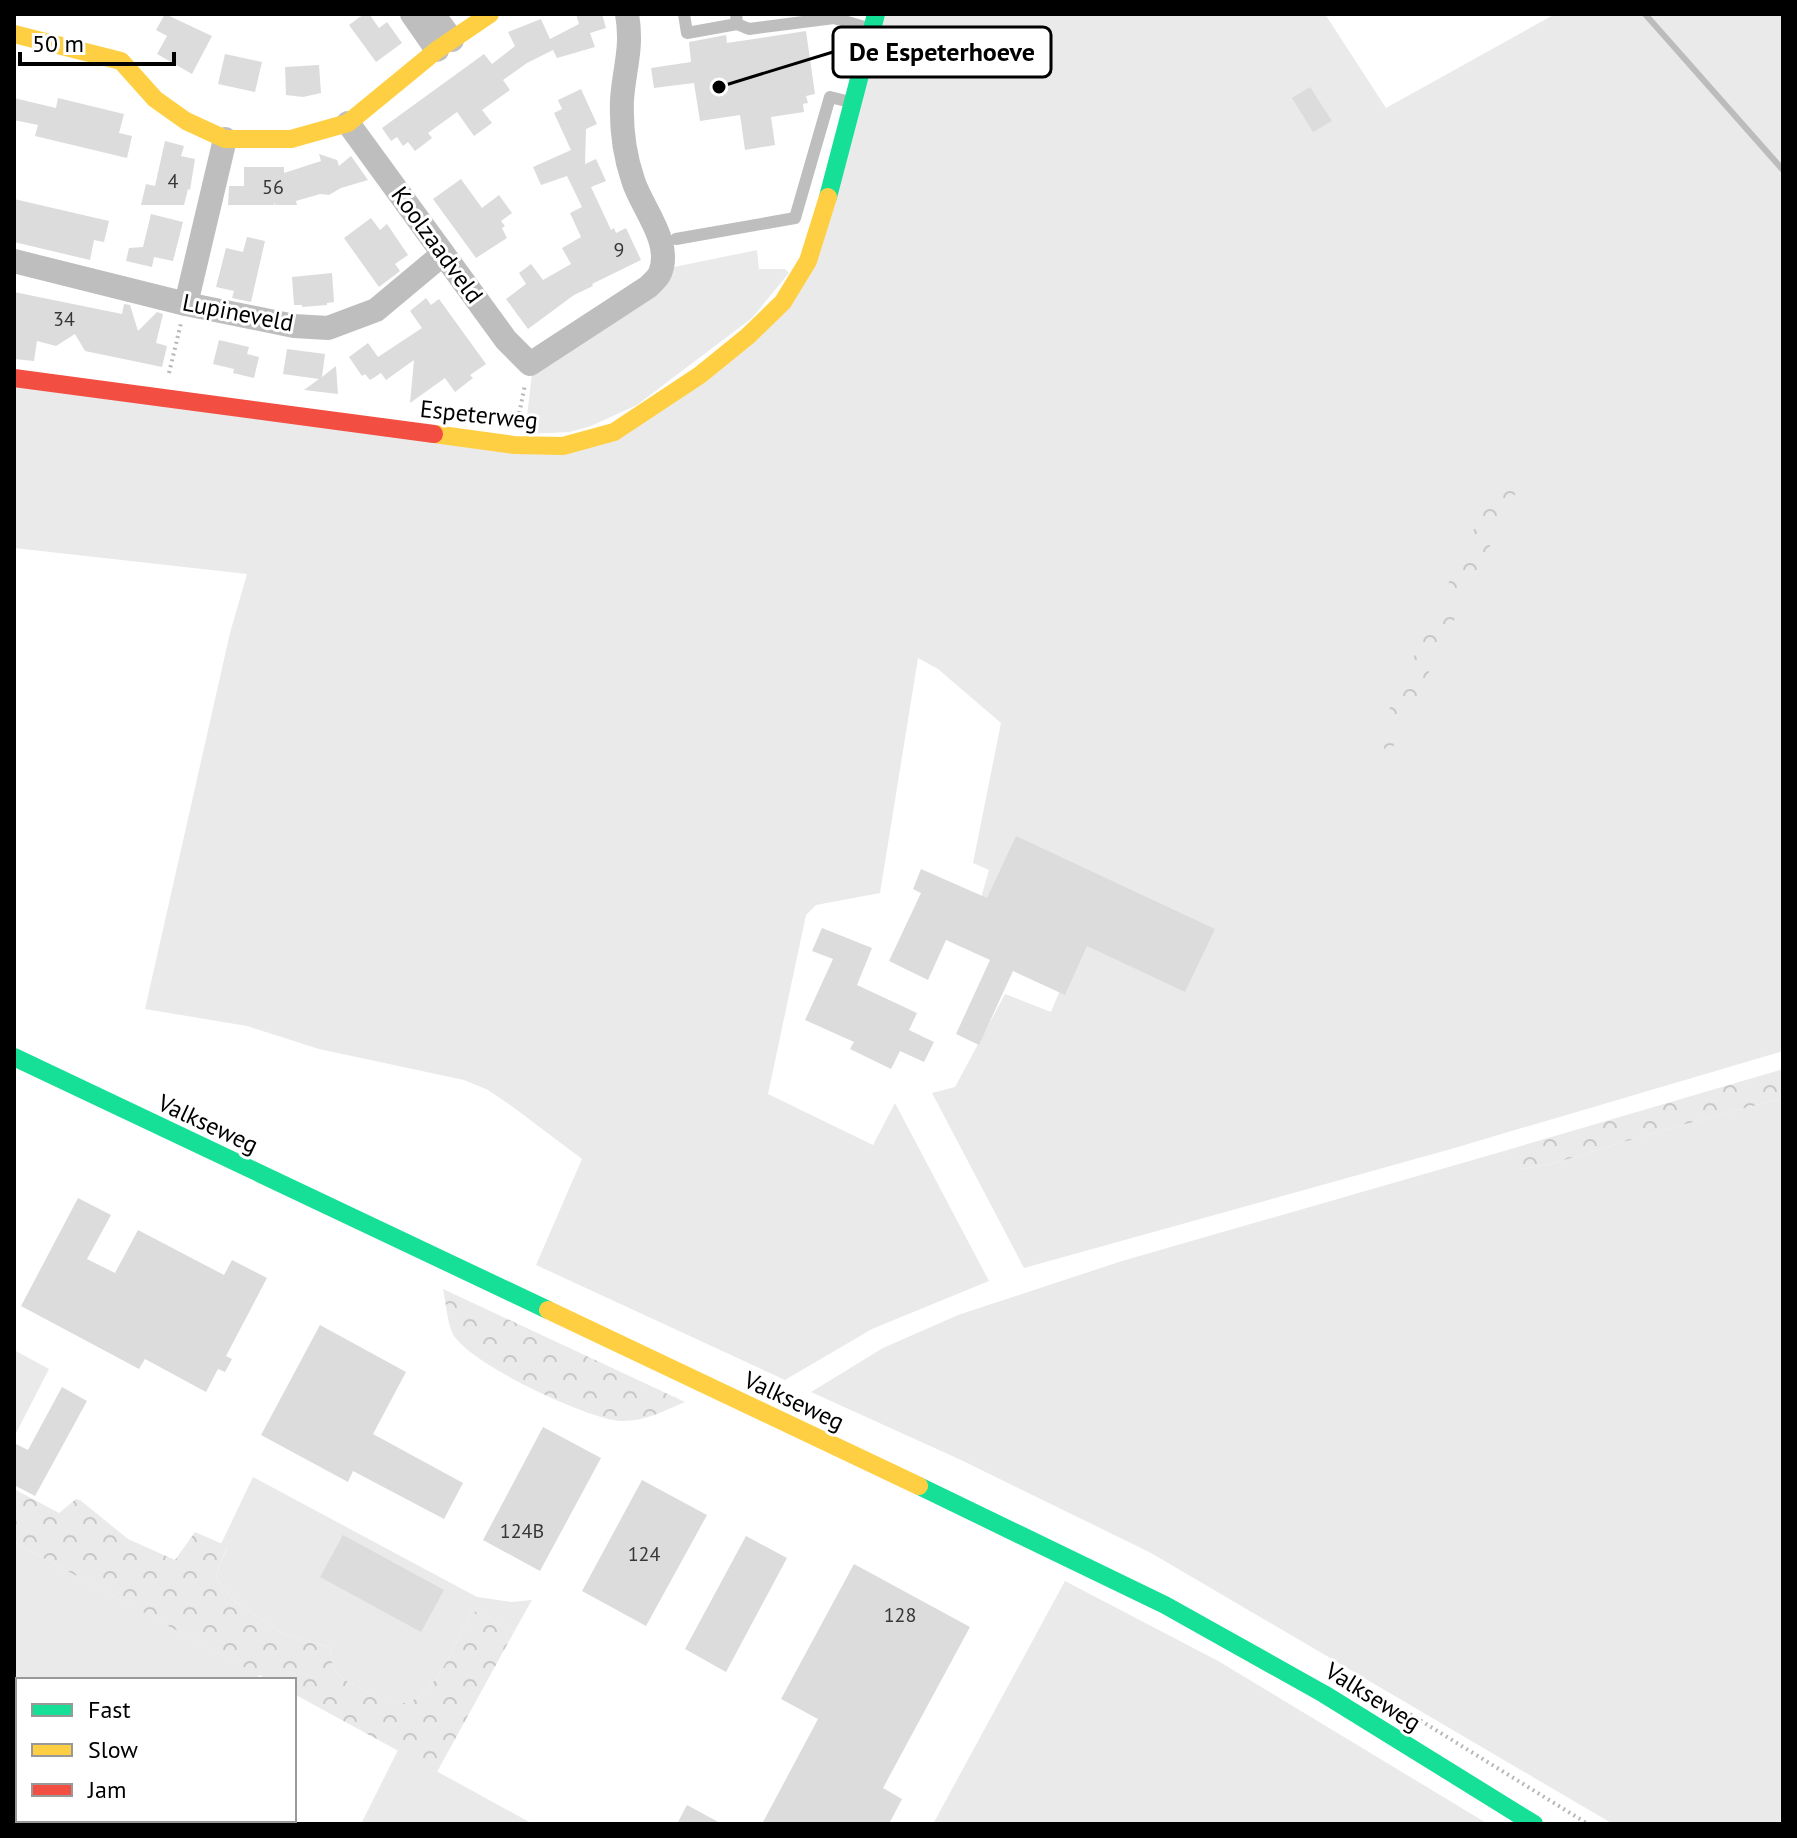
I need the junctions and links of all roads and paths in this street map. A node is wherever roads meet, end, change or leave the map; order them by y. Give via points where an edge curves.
1 (412, 14) edge
2 (433, 14) edge
3 (490, 14) edge
4 (627, 14) edge
5 (684, 14) edge
6 (736, 19) edge
7 (875, 22) edge
8 (18, 28) edge
9 (445, 45) junction
10 (854, 103) junction
11 (348, 123) junction
12 (225, 139) junction
13 (676, 239) dead end
14 (443, 254) junction
15 (14, 261) edge
16 (186, 304) junction
17 (530, 364) junction
18 (14, 378) edge
19 (164, 399) junction
20 (515, 431) dead end
21 (14, 1057) edge
22 (1534, 1824) edge

1 - 9 street
2 - 9 street
3 - 9 main road
4 - 17 street via 622,134 633,180 660,238 660,274
5 - 6 lane via 687,33
6 - 7 lane via 749,29 834,18
7 - 10 main road, Espeterweg
8 - 12 main road via 121,61 155,99
9 - 11 main road
10 - 13 lane via 830,97 795,218
10 - 19 main road, Espeterweg via 808,261 783,302 700,375 614,432 540,447
11 - 12 main road via 291,139
11 - 14 street, Koolzaadveld
12 - 16 street
14 - 16 street, Lupineveld via 376,310 328,328
14 - 17 street, Koolzaadveld
15 - 16 street, Lupineveld
16 - 19 path
17 - 20 path
18 - 19 main road, Espeterweg
21 - 22 main road, Valkseweg via 1165,1605 1324,1694

